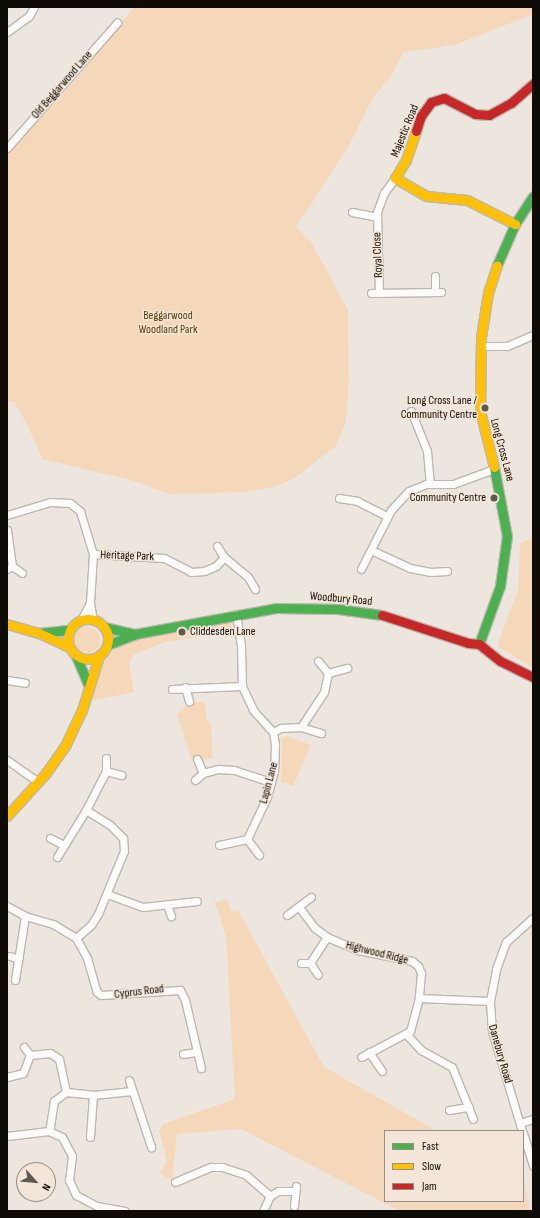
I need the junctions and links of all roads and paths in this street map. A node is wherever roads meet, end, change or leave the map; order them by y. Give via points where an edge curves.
1 (34, 7) edge
2 (117, 23) dead end
3 (7, 32) edge
4 (533, 84) edge
5 (7, 148) edge
6 (395, 178) junction
7 (533, 196) edge
8 (352, 212) dead end
9 (377, 217) junction
10 (515, 224) junction
11 (435, 276) dead end
12 (371, 293) dead end
13 (379, 293) junction
14 (533, 335) edge
15 (480, 346) junction
16 (411, 411) dead end
17 (494, 469) junction
18 (430, 483) junction
19 (339, 498) dead end
20 (7, 515) edge
21 (387, 516) junction
22 (7, 530) edge
23 (217, 546) dead end
24 (371, 550) junction
25 (93, 554) junction
26 (224, 557) junction
27 (10, 567) edge
28 (361, 569) dead end
29 (448, 571) dead end
30 (22, 573) dead end
31 (255, 589) dead end
32 (90, 603) junction
33 (236, 614) junction
34 (81, 620) junction
35 (93, 620) junction
36 (7, 624) edge
37 (104, 628) junction
38 (70, 630) junction
39 (39, 634) junction
40 (135, 634) junction
41 (107, 644) junction
42 (479, 644) junction
43 (69, 647) junction
44 (76, 656) junction
45 (99, 656) junction
46 (318, 661) dead end
47 (347, 668) dead end
48 (328, 673) junction
49 (533, 677) edge
50 (7, 680) edge
51 (25, 683) dead end
52 (88, 684) junction
53 (242, 686) junction
54 (185, 687) junction
55 (172, 689) dead end
56 (189, 701) dead end
57 (301, 727) junction
58 (272, 732) junction
59 (321, 733) dead end
60 (106, 758) dead end
61 (197, 759) dead end
62 (7, 760) edge
63 (106, 771) junction
64 (203, 773) junction
65 (121, 775) dead end
66 (195, 780) dead end
67 (38, 782) junction
68 (272, 782) junction
69 (86, 810) junction
70 (7, 816) edge
71 (50, 838) dead end
72 (247, 839) junction
73 (64, 845) junction
74 (219, 845) dead end
75 (259, 855) dead end
76 (57, 858) dead end
77 (107, 894) junction
78 (311, 897) dead end
79 (197, 901) dead end
80 (7, 906) edge
81 (167, 906) junction
82 (299, 907) junction
83 (287, 915) dead end
84 (25, 916) junction
85 (171, 916) dead end
86 (533, 918) edge
87 (76, 938) junction
88 (327, 938) junction
89 (10, 956) dead end
90 (19, 959) junction
91 (301, 963) dead end
92 (310, 963) junction
93 (318, 975) dead end
94 (15, 980) dead end
95 (419, 998) junction
96 (490, 1001) junction
97 (407, 1035) junction
98 (24, 1047) dead end
99 (196, 1052) junction
100 (369, 1052) junction
101 (183, 1054) dead end
102 (30, 1055) junction
103 (361, 1056) dead end
104 (201, 1068) dead end
105 (382, 1070) dead end
106 (7, 1077) edge
107 (129, 1080) dead end
108 (132, 1091) junction
109 (66, 1092) junction
110 (93, 1096) junction
111 (469, 1107) junction
112 (449, 1110) dead end
113 (474, 1119) dead end
114 (533, 1119) edge
115 (520, 1123) junction
116 (522, 1130) edge
117 (48, 1132) junction
118 (524, 1135) edge
119 (7, 1136) edge
120 (90, 1137) dead end
121 (151, 1147) dead end
122 (533, 1166) edge
123 (186, 1170) dead end
124 (191, 1176) junction
125 (175, 1182) dead end
126 (270, 1196) junction
127 (294, 1206) dead end
128 (127, 1209) edge
129 (263, 1211) edge

1 - 3 street via 29,16
2 - 5 street, Old Beggarwood Lane
4 - 6 street, Majestic Road via 512,103 489,115 475,114 444,98 431,102 421,116 406,160
6 - 9 street, Royal Close via 382,198
6 - 10 street via 426,196 467,200
7 - 10 street, Long Cross Lane
8 - 9 street, Royal Close
9 - 13 street, Royal Close
10 - 15 street, Long Cross Lane via 488,294
11 - 13 street, Royal Close via 438,292
12 - 13 street, Royal Close
14 - 15 street via 507,346
15 - 17 street, Long Cross Lane via 480,411
16 - 18 street via 427,451
17 - 18 street via 453,484
17 - 42 street, Long Cross Lane via 504,509 505,560 497,599
18 - 21 street via 409,491
19 - 21 street via 357,501
20 - 25 street, Heritage Park via 50,502 70,503 80,511
21 - 24 street
22 - 27 street
23 - 26 street
24 - 28 street
24 - 29 street via 410,568 431,572
25 - 26 street, Heritage Park via 160,557 191,572 204,571 216,566
25 - 32 street, Heritage Park
26 - 31 street via 248,577
27 - 30 street
32 - 34 street, Heritage Park
32 - 35 street, Heritage Park
33 - 40 street, Woodbury Road
33 - 42 street, Woodbury Road via 293,607 368,612 424,627 468,643
33 - 53 street via 241,645
34 - 35 street
34 - 38 street
35 - 37 street
36 - 39 street
37 - 40 street, Woodbury Road
37 - 41 street
38 - 39 street
38 - 43 street
39 - 43 street
40 - 41 street, Woodbury Road
41 - 45 street
42 - 49 street, Woodbury Road via 500,661
43 - 44 street
44 - 45 street via 88,659
44 - 52 street
45 - 52 street
46 - 48 street
47 - 48 street
48 - 57 street via 324,692
50 - 51 street
52 - 67 street via 72,732 54,763
53 - 54 street
53 - 58 street via 253,710
54 - 55 street
54 - 56 street
57 - 58 street via 290,726
57 - 59 street
58 - 68 street, Lapin Lane via 276,757
60 - 63 street
61 - 64 street
62 - 67 street
63 - 65 street
63 - 69 street
64 - 66 street
64 - 68 street via 218,769 234,770
67 - 70 street
68 - 72 street, Lapin Lane
69 - 73 street
69 - 77 street via 123,838 124,851
71 - 73 street
72 - 74 street
72 - 75 street
73 - 76 street
77 - 81 street via 143,907
77 - 87 street via 91,925
78 - 82 street
79 - 81 street
80 - 84 street, Cyprus Road
81 - 85 street
82 - 83 street
82 - 88 street, Highwood Ridge via 315,928
84 - 87 street, Cyprus Road via 53,924
84 - 90 street
86 - 96 street, Danebury Road via 506,942 493,981
87 - 99 street, Cyprus Road via 87,958 97,992 101,995 180,990 185,1000
88 - 92 street
88 - 95 street, Highwood Ridge via 358,950 412,961 421,972
89 - 90 street
90 - 94 street
91 - 92 street
92 - 93 street
95 - 96 street
95 - 97 street, Highwood Ridge
96 - 115 street, Danebury Road via 492,1031
97 - 100 street
97 - 111 street via 426,1053 452,1067
98 - 102 street
99 - 101 street
99 - 104 street, Cyprus Road
100 - 103 street
100 - 105 street
102 - 106 street via 23,1073
102 - 109 street via 50,1053 59,1058
107 - 108 street
108 - 110 street
108 - 121 street
109 - 110 street
109 - 117 street via 54,1101
110 - 120 street
111 - 112 street
111 - 113 street
114 - 115 street
115 - 116 street, Danebury Road
117 - 119 street
117 - 128 street via 62,1137 68,1145 72,1156 69,1180 76,1195 97,1206
118 - 122 street, Danebury Road
123 - 124 street
124 - 125 street
124 - 126 street via 211,1167 238,1170
126 - 127 street via 278,1191 296,1188
126 - 129 street

